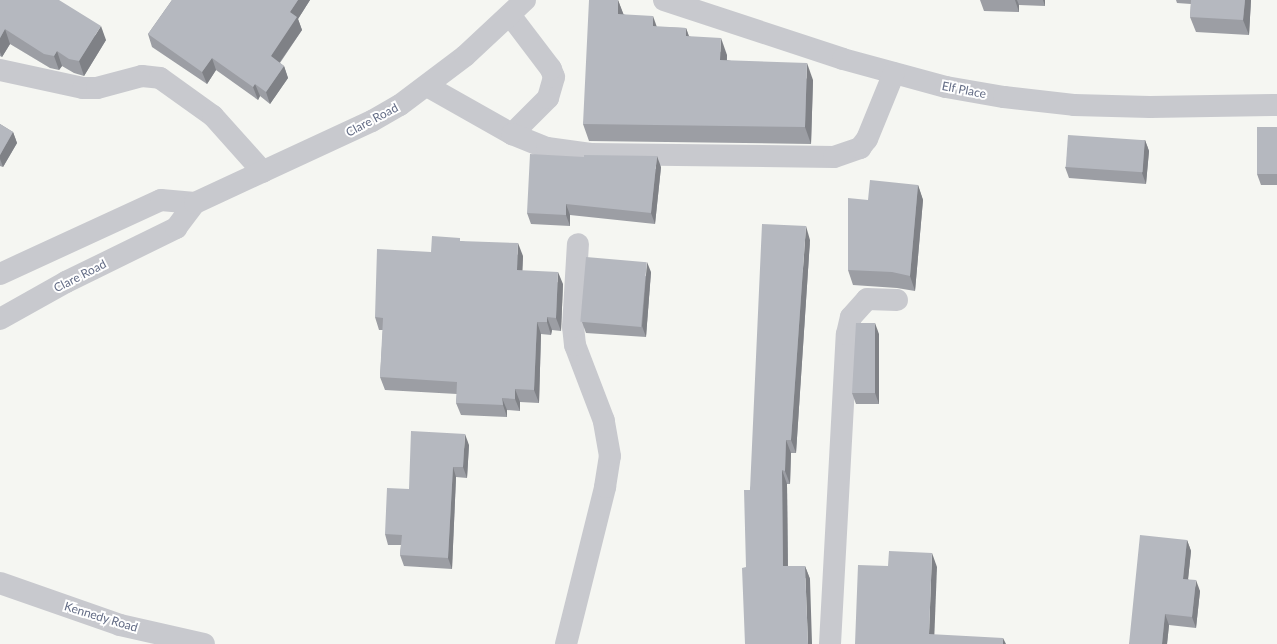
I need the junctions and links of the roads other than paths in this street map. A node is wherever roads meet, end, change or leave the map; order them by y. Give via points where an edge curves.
1 (664, 0) edge
2 (517, 8) edge
3 (0, 70) edge
4 (894, 73) junction
5 (426, 86) junction
6 (1277, 105) edge
7 (512, 134) junction
8 (263, 172) junction
9 (195, 203) junction
10 (578, 244) dead end
11 (0, 274) edge
12 (897, 300) dead end
13 (0, 319) edge
14 (0, 583) edge
15 (204, 644) edge
16 (566, 644) edge
17 (830, 644) edge

1 - 4 street, Elf Place
2 - 5 street, Clare Road via 465,56
2 - 7 street via 554,76 548,98
3 - 8 street via 83,88 104,87 142,76 160,78 213,116
4 - 6 street, Elf Place via 946,87 1074,104 1150,107
4 - 7 street via 867,139 860,148 834,157 591,154 547,148
5 - 7 street
5 - 8 street, Clare Road via 372,121
8 - 9 street, Clare Road
9 - 11 street, Clare Road via 161,200
9 - 13 street, Clare Road via 176,228 66,282
10 - 16 street via 574,333 578,351 604,421 610,456 605,487
12 - 17 street via 867,299 851,317 847,334
14 - 15 street, Kennedy Road via 120,625

